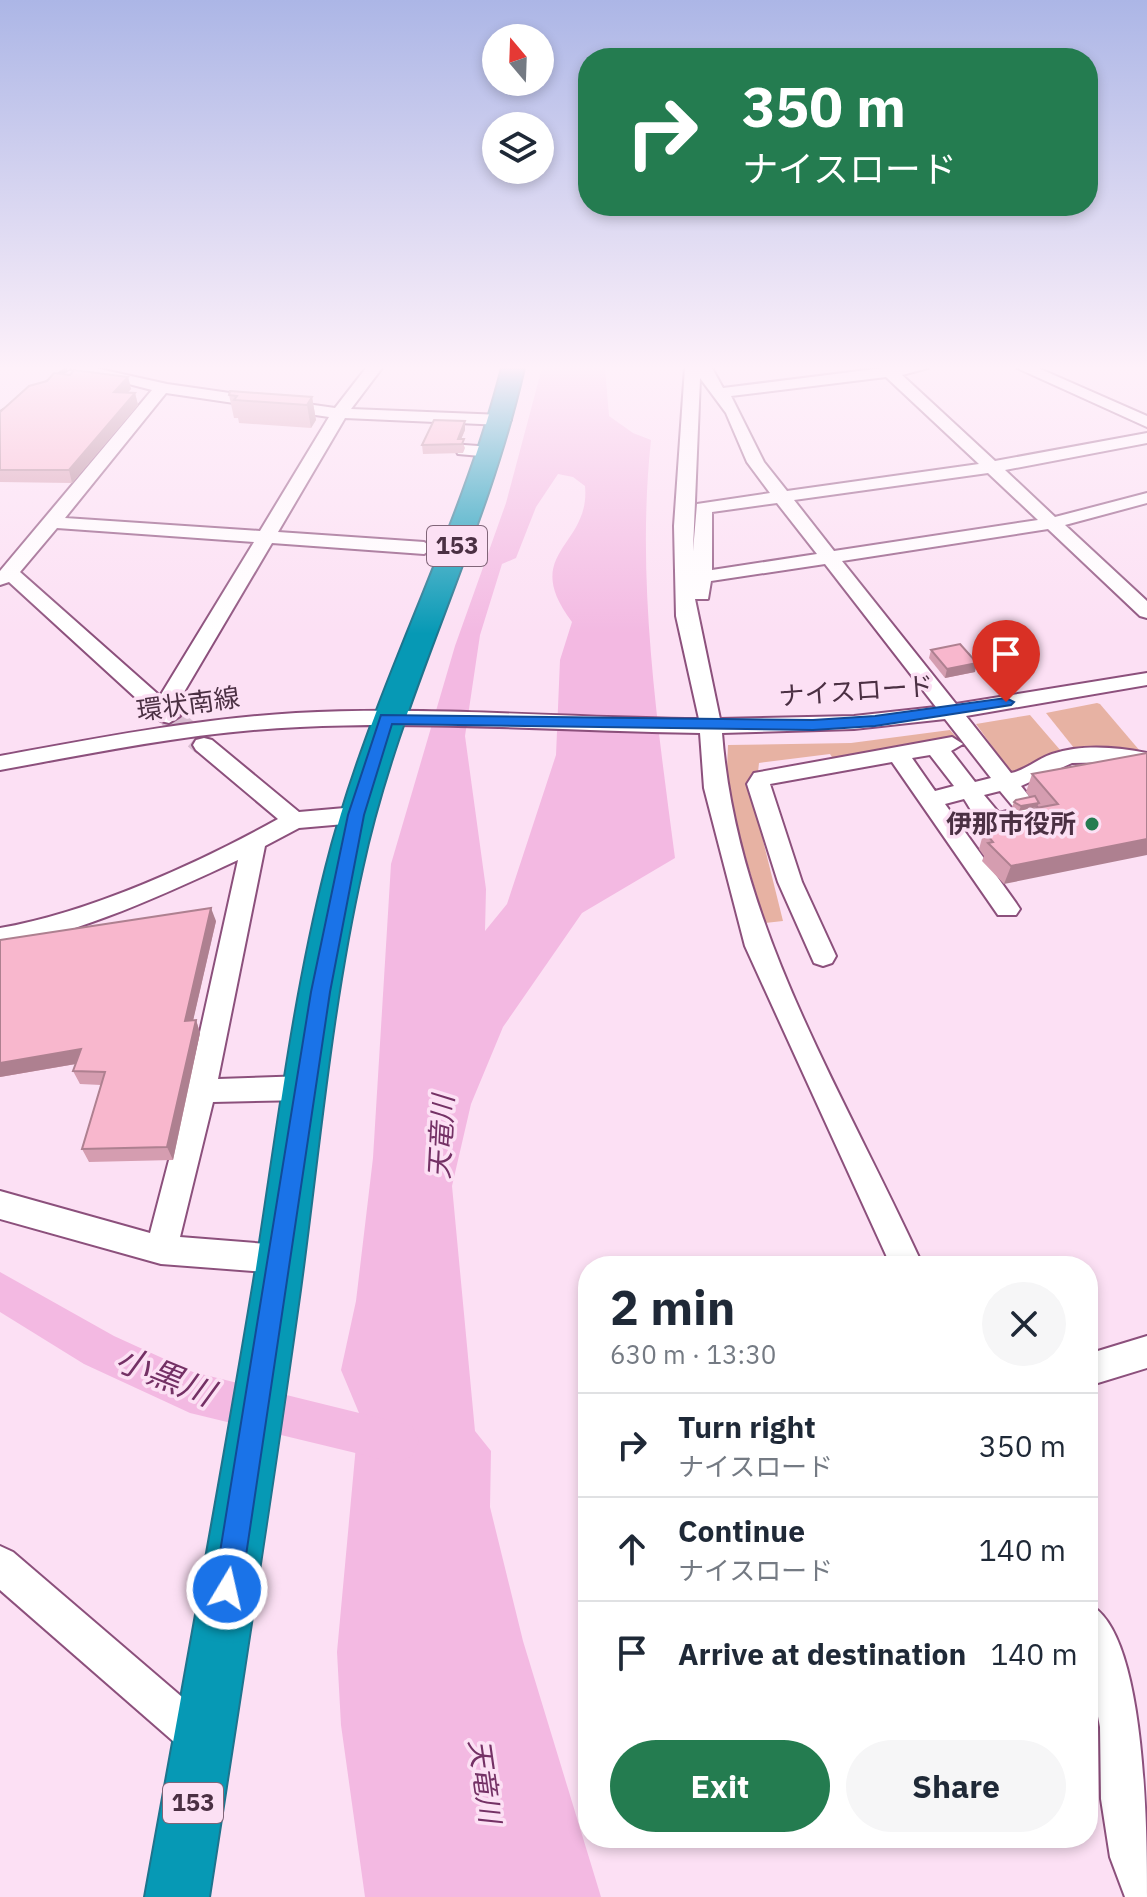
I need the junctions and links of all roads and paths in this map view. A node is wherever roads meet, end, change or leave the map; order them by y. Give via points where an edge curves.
1 (108, 457) edge
2 (314, 457) edge
3 (490, 457) edge
4 (687, 457) edge
5 (752, 457) edge
6 (981, 457) edge
7 (1048, 457) edge
8 (992, 467) junction
9 (780, 496) junction
10 (1147, 498) edge
11 (52, 522) junction
12 (1052, 523) junction
13 (265, 537) junction
14 (424, 548) dead end
15 (828, 558) junction
16 (5, 576) edge
17 (702, 577) junction
18 (1147, 612) edge
19 (686, 616) junction
20 (1147, 679) edge
21 (950, 711) junction
22 (386, 719) junction
23 (706, 726) junction
24 (971, 739) junction
25 (204, 745) tunnel mouth
26 (936, 747) junction
27 (897, 753) junction
28 (1147, 760) edge
29 (0, 763) edge
30 (1008, 782) junction
31 (970, 791) junction
32 (932, 799) junction
33 (356, 815) junction
34 (294, 820) junction
35 (254, 843) junction
36 (1007, 909) dead end
37 (0, 938) edge
38 (823, 956) dead end
39 (306, 1088) junction
40 (201, 1091) junction
41 (0, 1205) edge
42 (161, 1250) junction
43 (902, 1256) edge
44 (279, 1273) junction
45 (1147, 1352) edge
46 (1098, 1367) edge
47 (0, 1565) edge
48 (1098, 1642) edge
49 (205, 1725) junction
50 (177, 1897) edge
51 (1147, 1897) edge

1 - 11 street
2 - 13 street
3 - 22 highway, 153
4 - 19 street
5 - 9 street
6 - 8 street
7 - 8 street
8 - 9 street
8 - 12 street
9 - 15 street
9 - 17 street via 703,508
10 - 12 street
11 - 13 street
11 - 16 street
12 - 15 street
12 - 18 street
13 - 14 street
13 - 16 street via 166,712
15 - 17 street
15 - 21 street
17 - 19 street via 700,604
19 - 23 street
20 - 21 street, ナイスロード
21 - 23 street, ナイスロード via 813,725
21 - 24 street
22 - 23 street, ナイスロード
22 - 29 street, 環状南線 via 206,728
22 - 33 highway, 153
23 - 43 street via 715,788 758,946
24 - 26 street
24 - 30 street
25 - 34 street
26 - 27 street
26 - 31 street
27 - 32 street
27 - 38 street via 762,778 758,784 790,882
28 - 30 street via 1072,756
30 - 31 street
30 - 31 street via 1031,814 993,822
31 - 32 street
32 - 36 street
33 - 34 street
33 - 39 highway, 153
34 - 35 street
35 - 37 street via 41,932
35 - 40 street
39 - 40 street
39 - 44 highway, 153
40 - 42 street
41 - 42 street
42 - 44 street
44 - 49 highway, 153
45 - 46 street
47 - 49 street
48 - 51 street via 1107,1660 1120,1727 1122,1799 1132,1857
49 - 50 highway, 153

